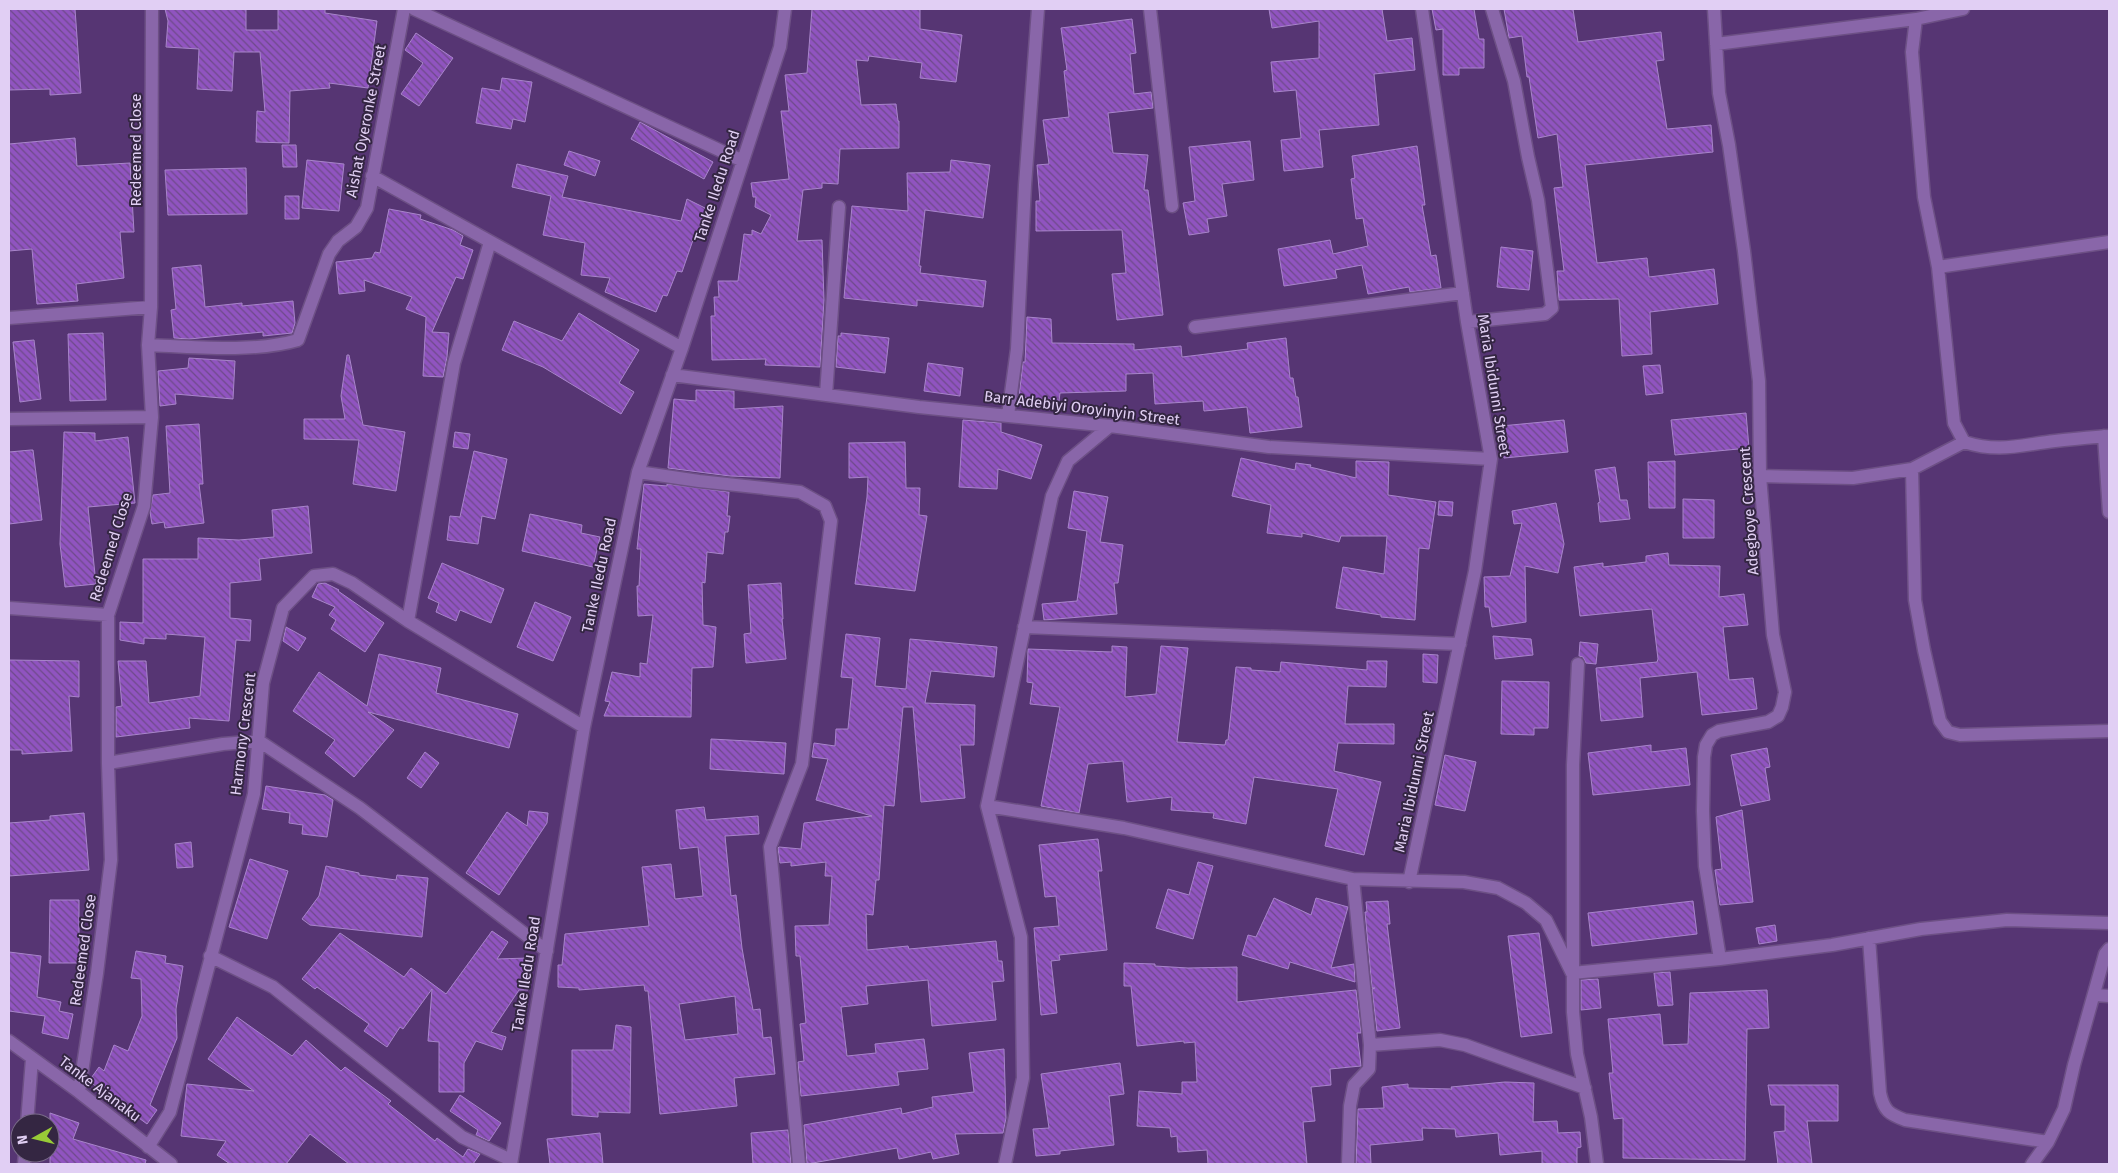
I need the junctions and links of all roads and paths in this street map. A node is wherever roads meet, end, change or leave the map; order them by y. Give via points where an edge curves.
1 (152, 9) edge
2 (404, 9) edge
3 (414, 9) edge
4 (785, 9) edge
5 (1038, 9) edge
6 (1150, 9) edge
7 (1422, 9) edge
8 (1492, 9) edge
9 (1714, 9) edge
10 (1962, 9) edge
11 (1916, 18) junction
12 (1716, 44) junction
13 (743, 161) junction
14 (372, 176) junction
15 (839, 206) dead end
16 (1172, 206) dead end
17 (490, 242) junction
18 (2109, 242) edge
19 (1938, 267) junction
20 (1463, 293) junction
21 (151, 307) junction
22 (9, 318) edge
23 (1467, 322) junction
24 (1195, 327) dead end
25 (148, 345) junction
26 (682, 348) junction
27 (672, 375) junction
28 (826, 395) junction
29 (1008, 414) junction
30 (152, 417) junction
31 (9, 419) edge
32 (1110, 426) junction
33 (2107, 436) edge
34 (1964, 442) junction
35 (1490, 459) junction
36 (1912, 469) junction
37 (638, 472) junction
38 (1760, 476) junction
39 (2109, 512) edge
40 (9, 608) edge
41 (108, 616) junction
42 (408, 621) junction
43 (1024, 627) junction
44 (1460, 644) junction
45 (1578, 664) dead end
46 (584, 727) junction
47 (2109, 731) edge
48 (259, 741) junction
49 (108, 763) junction
50 (987, 806) junction
51 (1353, 879) junction
52 (1409, 882) junction
53 (2109, 923) edge
54 (1869, 938) junction
55 (2109, 949) edge
56 (547, 951) junction
57 (210, 956) junction
58 (1720, 959) junction
59 (1572, 973) junction
60 (2094, 995) junction
61 (2109, 996) edge
62 (9, 1041) edge
63 (1370, 1045) junction
64 (32, 1058) junction
65 (1585, 1088) junction
66 (79, 1092) junction
67 (28, 1113) edge
68 (2048, 1142) junction
69 (148, 1147) junction
70 (511, 1162) edge
71 (171, 1164) edge
72 (799, 1164) edge
73 (1005, 1164) edge
74 (1348, 1164) edge
75 (1597, 1164) edge
76 (2032, 1164) edge

1 - 21 street, Redeemed Close
2 - 14 street, Aishat Oyeronke Street
3 - 13 street
4 - 13 street, Tanke Iledu Road via 780,47
5 - 29 street via 1024,185 1017,349
6 - 16 street
7 - 20 street, Maria Ibidunni Street
8 - 23 street via 1514,81 1538,200 1552,308 1545,314
9 - 12 street, Adegboye Crescent
10 - 11 street
11 - 12 street
11 - 19 street via 1912,52 1924,197
12 - 38 street, Adegboye Crescent via 1719,93 1729,145 1760,381
13 - 26 street, Tanke Iledu Road
14 - 17 street
14 - 25 street, Aishat Oyeronke Street via 367,208 356,227 338,241 329,254 298,340 283,345 222,348
15 - 28 street
17 - 26 street
17 - 42 street via 454,363
18 - 19 street
19 - 34 street via 1954,423
20 - 23 street, Maria Ibidunni Street
20 - 24 street
21 - 22 street
21 - 25 street, Redeemed Close
23 - 35 street, Maria Ibidunni Street
25 - 30 street, Redeemed Close
26 - 27 street, Tanke Iledu Road
27 - 28 street, Barr Adebiyi Oroyinyin Street
27 - 37 street, Tanke Iledu Road
28 - 29 street, Barr Adebiyi Oroyinyin Street
29 - 32 street, Barr Adebiyi Oroyinyin Street
30 - 31 street
30 - 41 street, Redeemed Close via 144,506
32 - 35 street, Barr Adebiyi Oroyinyin Street via 1269,447
32 - 43 street via 1068,461 1052,496
33 - 34 street via 2010,448 1983,448
33 - 39 street
34 - 36 street
35 - 44 street, Maria Ibidunni Street via 1475,571
36 - 38 street via 1853,478
36 - 47 street via 1915,600 1940,722 1948,732 1960,735
37 - 46 street, Tanke Iledu Road
37 - 72 street via 800,492 825,506 831,521 802,764 770,847
38 - 58 street, Adegboye Crescent via 1773,634 1785,692 1778,716 1768,722 1719,731 1706,745 1703,793 1705,866
40 - 41 street
41 - 49 street, Redeemed Close
42 - 46 street, Harmony Crescent
42 - 48 street, Harmony Crescent via 352,583 333,574 314,576 283,608 263,683
43 - 44 street
43 - 50 street
44 - 52 street, Maria Ibidunni Street
45 - 59 street via 1572,765
46 - 56 street, Tanke Iledu Road
48 - 49 street
48 - 56 street via 360,808
48 - 57 street, Harmony Crescent via 254,794
49 - 66 street, Redeemed Close via 111,860
50 - 51 street via 1124,828
50 - 73 street via 1021,937 1023,1078
51 - 52 street
51 - 63 street
52 - 59 street via 1464,882 1498,888 1526,903 1546,920
53 - 54 street via 2007,920
54 - 58 street
54 - 68 street via 1883,1106 1891,1115 1905,1120
55 - 60 street
56 - 70 street, Tanke Iledu Road
57 - 69 street, Harmony Crescent via 170,1112
57 - 70 street via 273,987 462,1137
58 - 59 street
59 - 65 street via 1576,1046
60 - 61 street
60 - 68 street via 2064,1109
62 - 64 street, Tanke Ajanaku
63 - 65 street via 1440,1040 1465,1045
63 - 74 street via 1369,1069 1354,1085 1350,1106
64 - 66 street, Tanke Ajanaku
64 - 67 street
65 - 75 street
66 - 69 street, Tanke Ajanaku
68 - 76 street
69 - 71 street, Tanke Ajanaku

